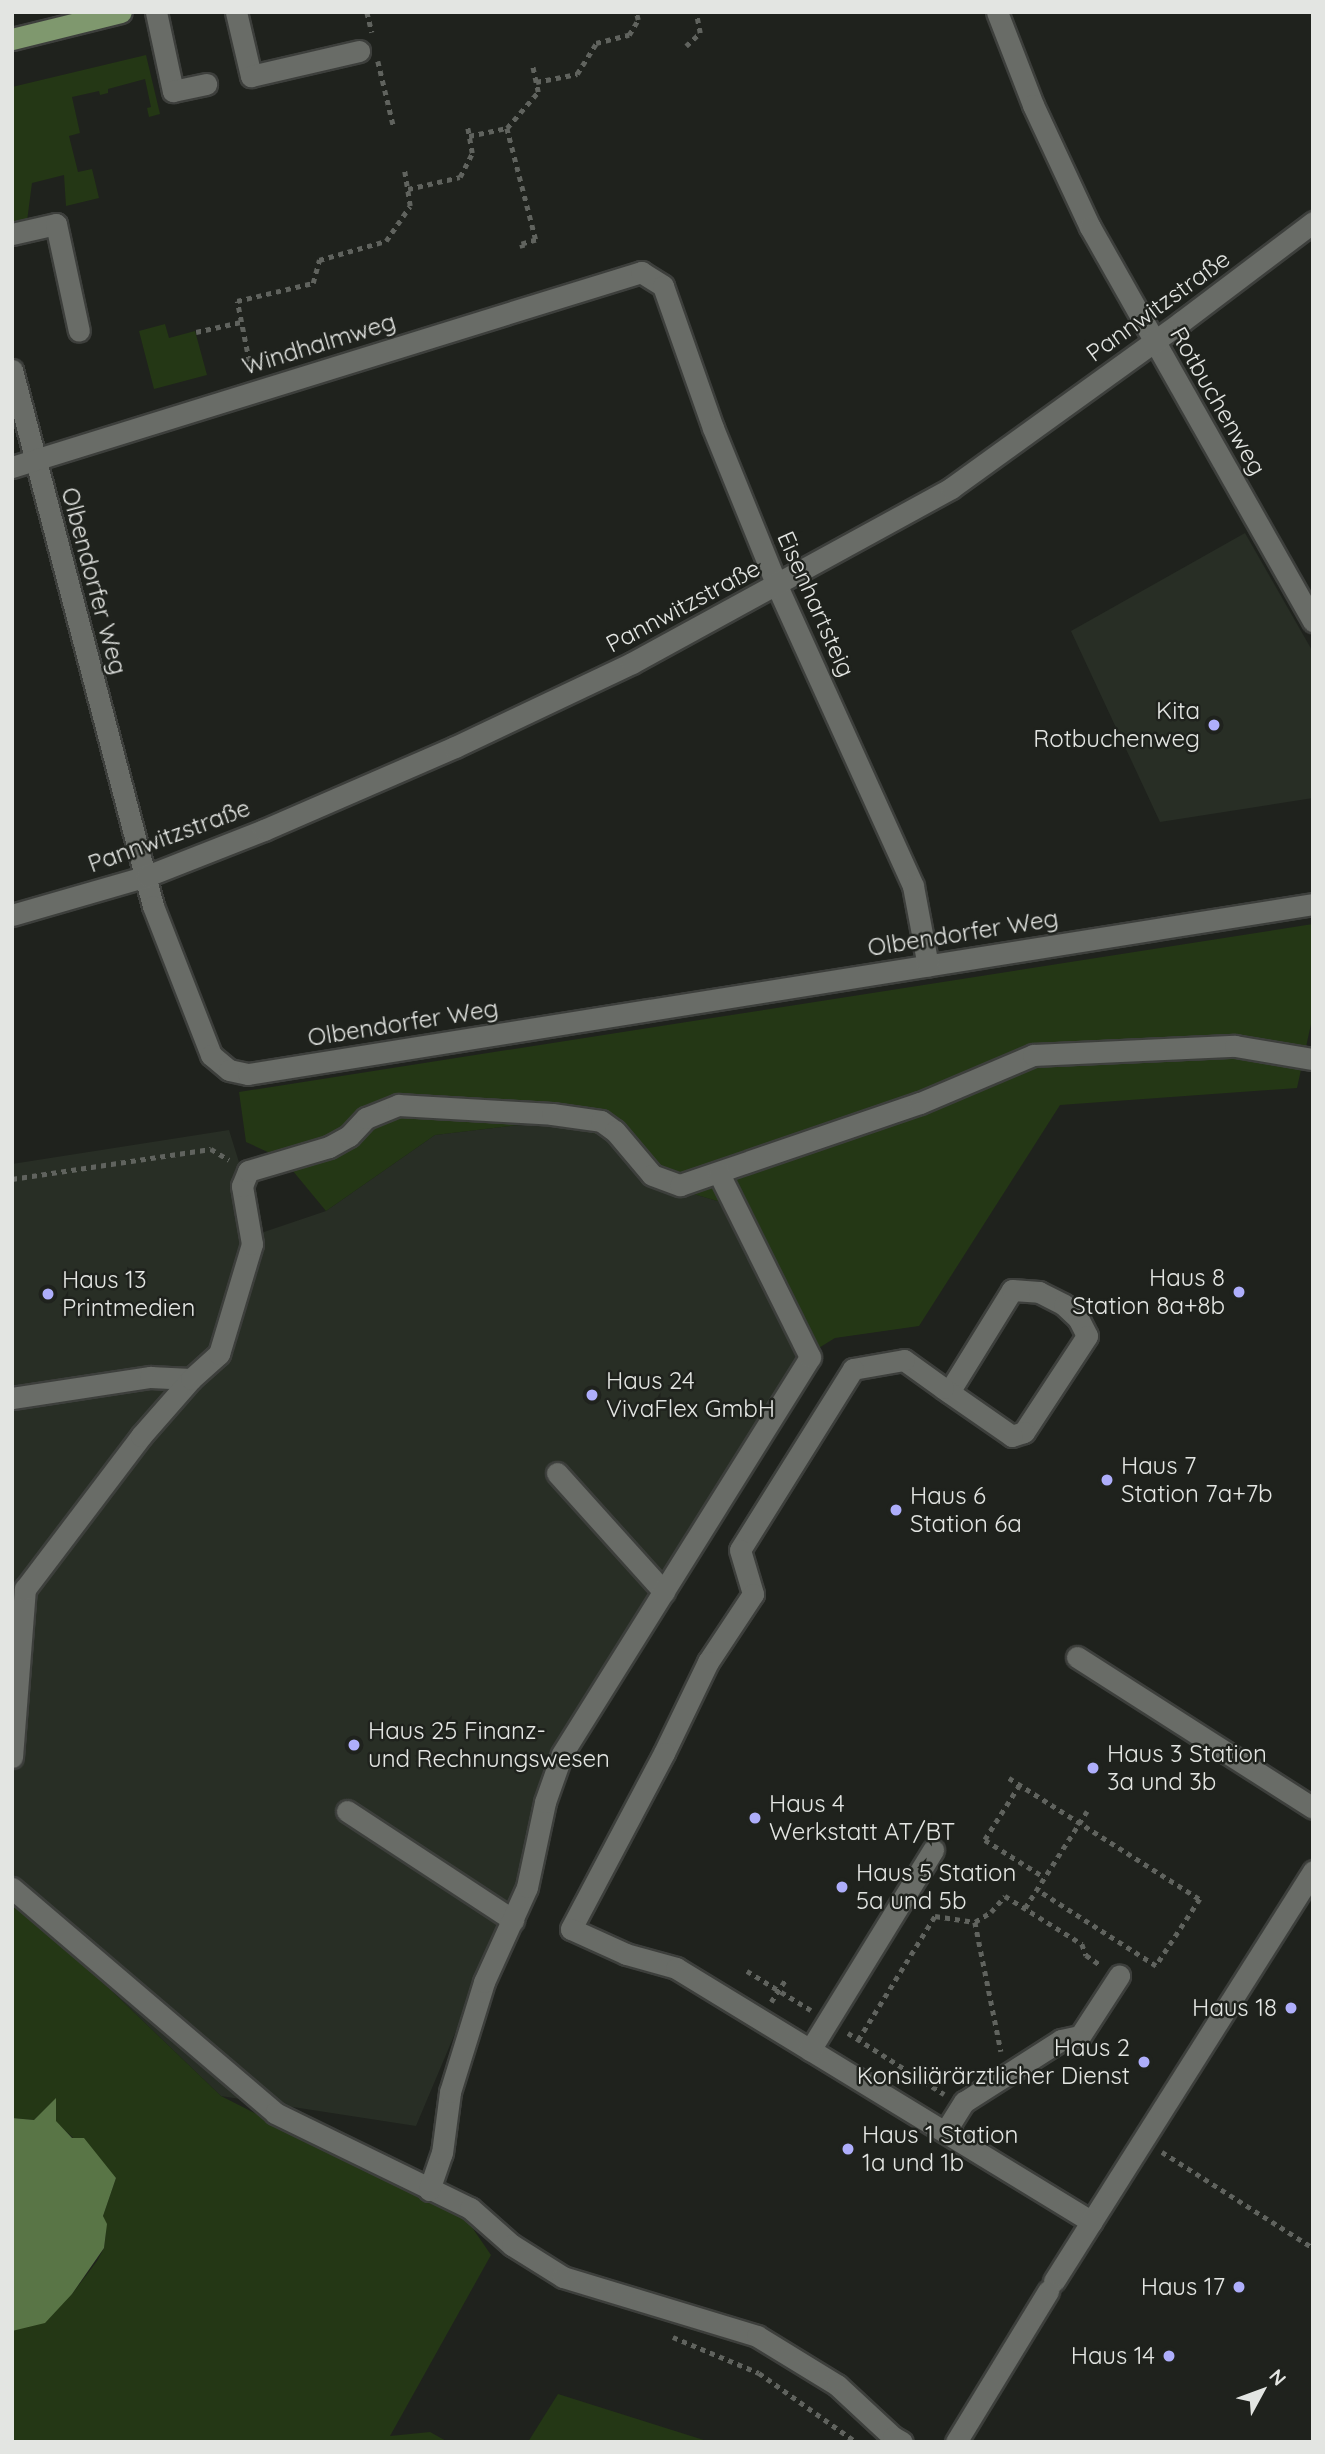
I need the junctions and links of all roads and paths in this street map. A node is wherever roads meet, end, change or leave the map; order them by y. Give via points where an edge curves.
1 (121, 12) edge
2 (156, 12) edge
3 (236, 12) edge
4 (368, 12) edge
5 (636, 12) edge
6 (696, 12) edge
7 (996, 12) edge
8 (12, 39) edge
9 (686, 46) dead end
10 (369, 47) junction
11 (532, 64) dead end
12 (536, 82) junction
13 (206, 84) dead end
14 (467, 125) dead end
15 (394, 128) dead end
16 (507, 128) junction
17 (469, 136) junction
18 (404, 169) dead end
19 (408, 189) junction
20 (1313, 222) edge
21 (12, 234) edge
22 (523, 248) dead end
23 (641, 272) joint
24 (241, 322) junction
25 (79, 331) dead end
26 (196, 332) dead end
27 (1154, 342) junction
28 (12, 370) edge
29 (252, 375) dead end
30 (34, 461) junction
31 (12, 467) edge
32 (777, 586) junction
33 (1313, 621) edge
34 (147, 876) junction
35 (1313, 904) edge
36 (12, 915) edge
37 (928, 966) junction
38 (1313, 1059) edge
39 (248, 1171) junction
40 (719, 1174) junction
41 (12, 1179) edge
42 (191, 1379) junction
43 (949, 1392) junction
44 (12, 1398) edge
45 (557, 1473) dead end
46 (664, 1592) junction
47 (1077, 1657) dead end
48 (12, 1757) edge
49 (1009, 1778) dead end
50 (1020, 1785) junction
51 (1313, 1808) edge
52 (347, 1811) dead end
53 (1087, 1811) dead end
54 (1079, 1823) junction
55 (933, 1850) dead end
56 (1313, 1871) edge
57 (1044, 1877) junction
58 (12, 1888) edge
59 (1037, 1890) junction
60 (1025, 1908) junction
61 (513, 1920) junction
62 (975, 1922) junction
63 (747, 1971) dead end
64 (1093, 1974) dead end
65 (1119, 1976) dead end
66 (828, 2021) junction
67 (858, 2040) junction
68 (810, 2050) junction
69 (1003, 2063) dead end
70 (950, 2098) dead end
71 (945, 2132) junction
72 (1143, 2140) junction
73 (429, 2190) junction
74 (1092, 2222) junction
75 (1313, 2248) edge
76 (660, 2331) dead end
77 (856, 2442) edge
78 (902, 2442) edge
79 (956, 2442) edge

1 - 8 main road
2 - 13 street via 173,90
3 - 10 street via 251,76
4 - 10 path
5 - 12 path via 638,20 629,34 596,43 577,74
6 - 9 path via 700,33
7 - 27 street, Rotbuchenweg via 1090,228
10 - 15 path
11 - 12 path
12 - 16 path via 538,92
14 - 17 path
16 - 17 path
16 - 22 path via 536,240 522,244
17 - 19 path via 472,153 460,177
18 - 19 path
19 - 24 path via 410,206 386,241 319,260 313,283 237,301
20 - 27 street, Pannwitzstraße
21 - 25 street via 56,224
23 - 30 street, Windhalmweg
23 - 32 street, Eisenhartsteig via 663,286 713,428
24 - 26 path
24 - 29 path
27 - 32 street, Pannwitzstraße via 951,488
27 - 33 street, Rotbuchenweg
28 - 30 street, Olbendorfer Weg
30 - 31 street, Windhalmweg
30 - 34 street, Olbendorfer Weg
32 - 34 street, Pannwitzstraße via 632,663 455,747
32 - 37 street, Eisenhartsteig via 913,886
34 - 36 street, Pannwitzstraße
34 - 37 street, Olbendorfer Weg via 153,906 211,1055 229,1070 248,1074
35 - 37 street, Olbendorfer Weg
38 - 40 street via 1235,1046 1033,1055 920,1103
39 - 40 street via 329,1147 349,1136 366,1118 398,1105 601,1121 652,1175 680,1185
39 - 41 path via 211,1149
39 - 42 street via 242,1186 252,1244 219,1354
40 - 46 street via 810,1357
42 - 44 street via 150,1377
42 - 48 street via 25,1589
43 - 43 street via 1012,1436 1024,1432 1087,1336 1064,1305 1039,1292 1012,1290
43 - 68 street via 904,1360 853,1369 740,1550 753,1594 708,1662 571,1930 626,1954 676,1968
45 - 46 street
46 - 61 street via 562,1754 545,1802 527,1886
47 - 51 street
49 - 50 path
50 - 54 path
50 - 57 path via 985,1840
52 - 61 street
53 - 54 path
54 - 57 path
54 - 59 path via 1200,1899 1156,1966
55 - 66 street
56 - 72 street
57 - 59 path
58 - 73 street via 275,2113
59 - 60 path
60 - 62 path via 1005,1896
60 - 64 path via 1083,1944 1086,1955 1100,1964
61 - 73 street via 484,1982 461,2055 450,2092 442,2153
62 - 67 path via 935,1916
62 - 69 path
63 - 66 path
65 - 71 street via 1080,2036 1060,2040 964,2102
66 - 67 path
66 - 68 street
67 - 70 path
68 - 71 street
71 - 74 street
72 - 74 street
72 - 75 path
73 - 78 street via 470,2208 512,2245 563,2277 757,2336 836,2385
74 - 79 street
76 - 77 path via 759,2373

